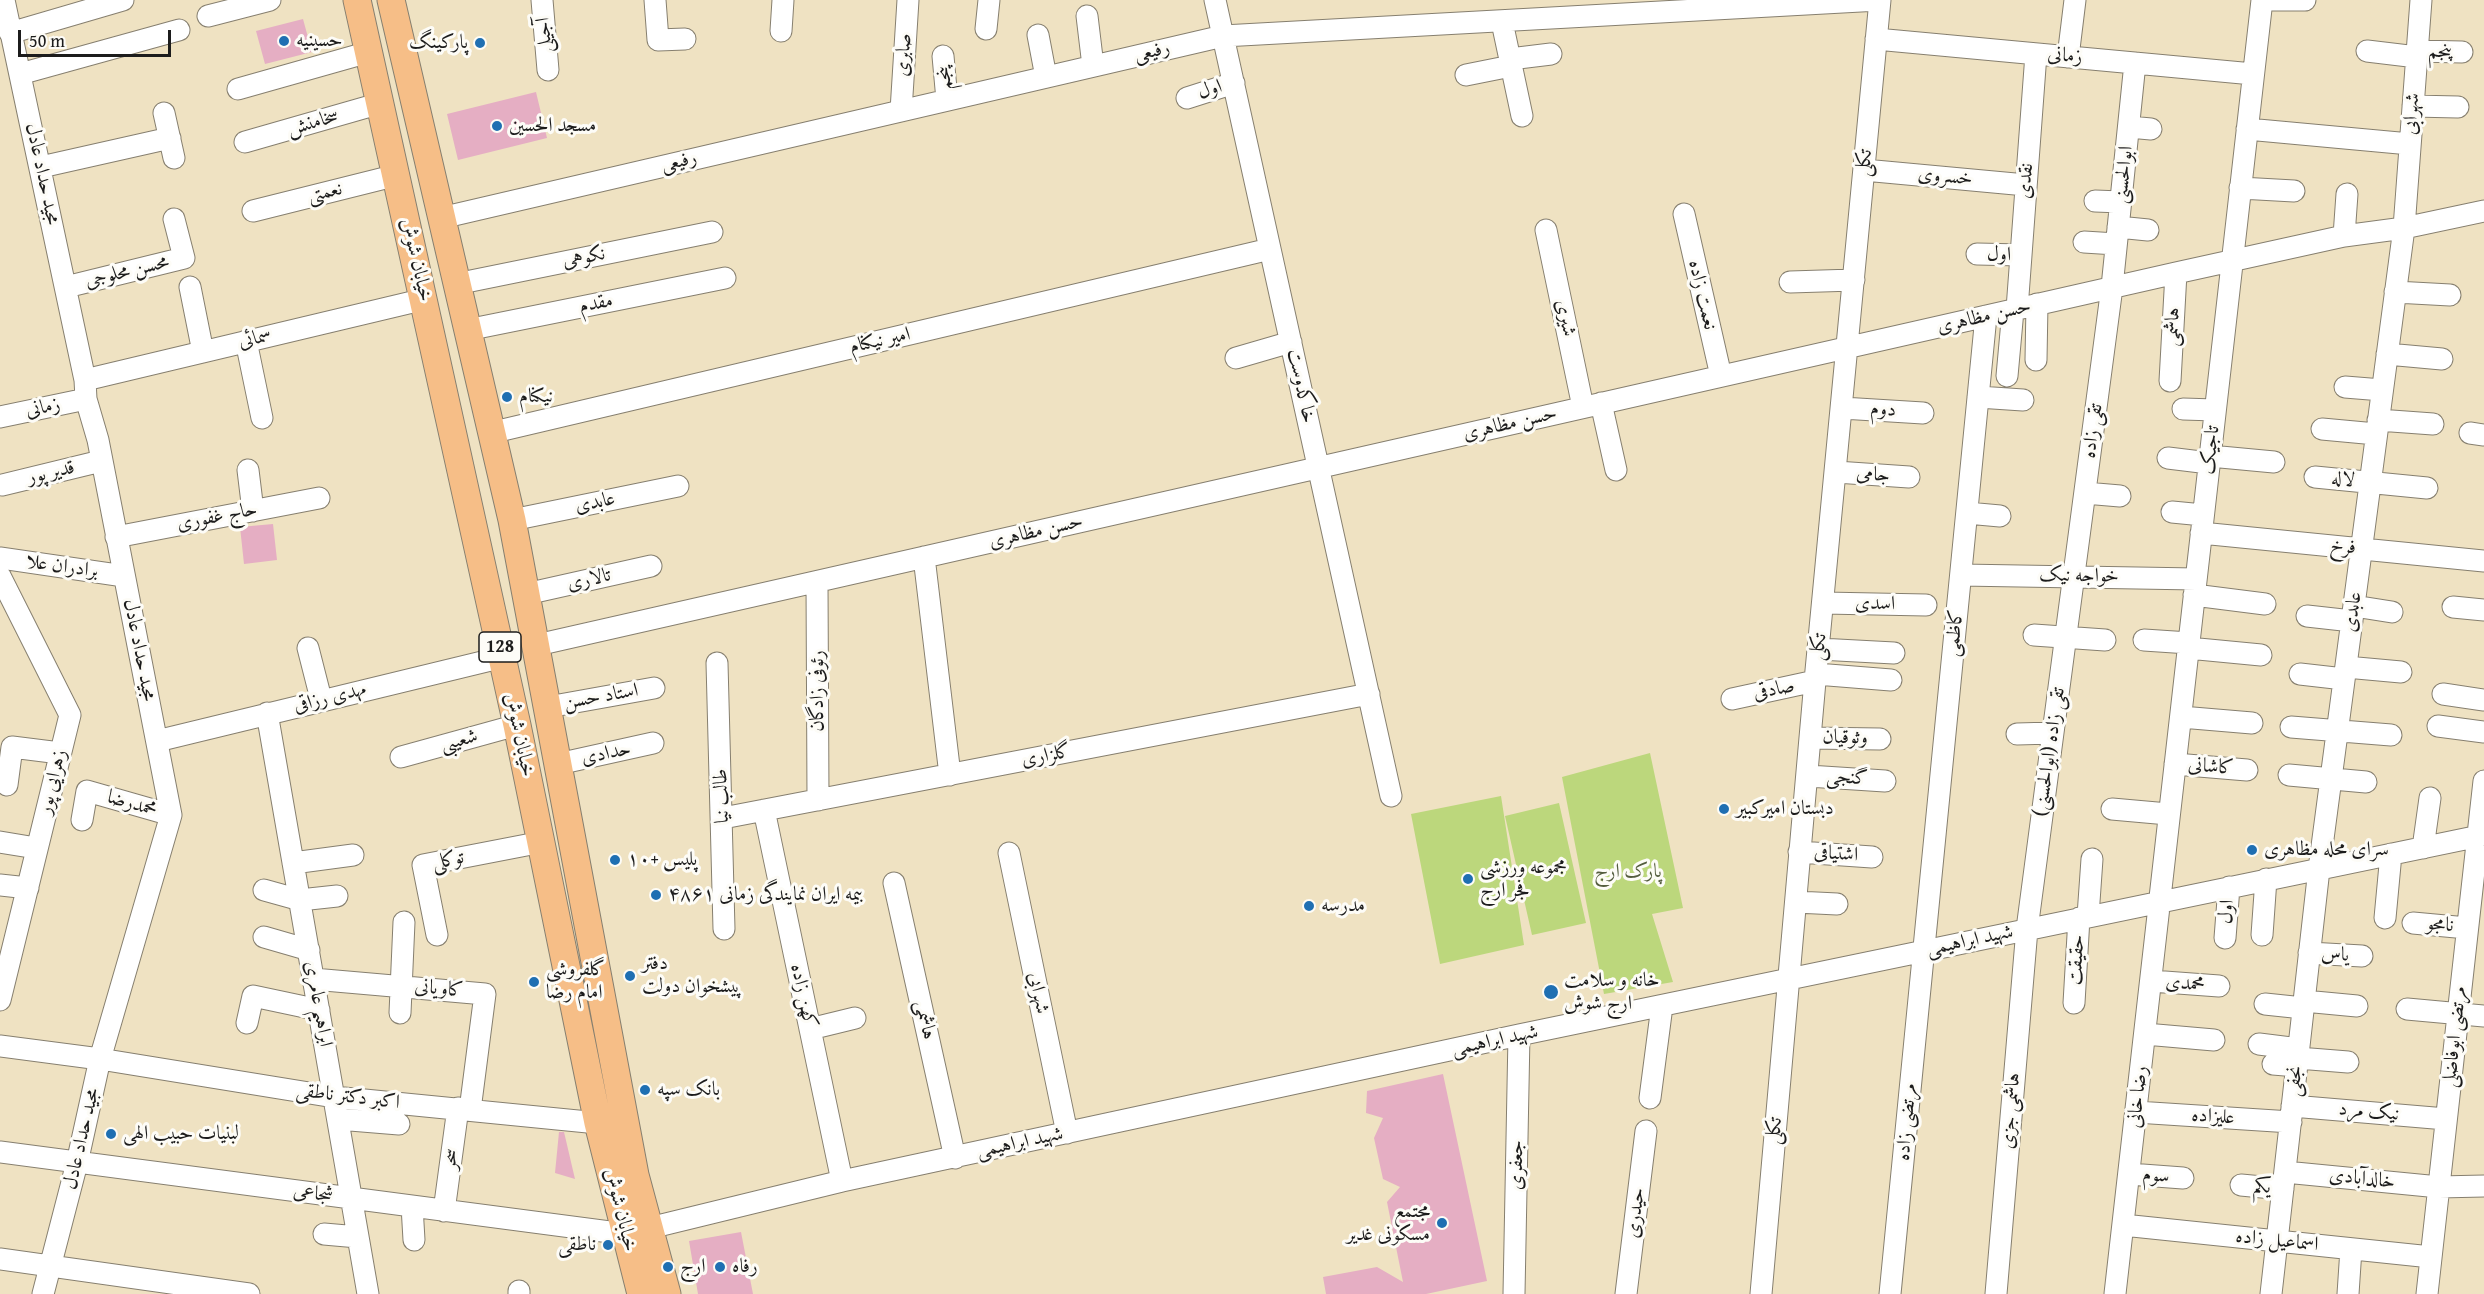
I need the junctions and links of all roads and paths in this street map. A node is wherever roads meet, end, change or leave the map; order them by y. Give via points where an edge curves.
1 (4, 0) edge
2 (123, 0) edge
3 (270, 0) edge
4 (357, 0) edge
5 (391, 0) edge
6 (542, 0) edge
7 (655, 0) edge
8 (783, 0) edge
9 (908, 0) edge
10 (989, 0) edge
11 (1215, 0) edge
12 (1880, 0) edge
13 (2075, 0) edge
14 (2262, 0) edge
15 (2271, 0) edge
16 (2305, 0) edge
17 (2421, 0) edge
18 (208, 16) dead end
19 (1087, 16) dead end
20 (1502, 22) junction
21 (986, 29) dead end
22 (179, 30) dead end
23 (781, 31) dead end
24 (10, 33) junction
25 (1038, 35) dead end
26 (1223, 36) junction
27 (684, 39) dead end
28 (1876, 39) junction
29 (2367, 51) dead end
30 (369, 52) junction
31 (2462, 52) dead end
32 (1551, 54) dead end
33 (2036, 54) junction
34 (2417, 54) junction
35 (944, 56) dead end
36 (2068, 57) junction
37 (1510, 62) junction
38 (2135, 63) junction
39 (1093, 66) junction
40 (548, 70) dead end
41 (20, 74) junction
42 (2253, 74) junction
43 (1466, 75) dead end
44 (1046, 77) junction
45 (1233, 83) junction
46 (238, 89) dead end
47 (1187, 98) dead end
48 (948, 100) junction
49 (381, 103) junction
50 (2413, 106) junction
51 (2458, 107) dead end
52 (901, 111) junction
53 (164, 113) dead end
54 (1522, 117) dead end
55 (2129, 127) junction
56 (2151, 129) dead end
57 (2247, 129) junction
58 (245, 142) dead end
59 (2410, 144) junction
60 (41, 167) junction
61 (1864, 170) junction
62 (397, 175) junction
63 (2026, 185) junction
64 (2241, 188) junction
65 (2294, 191) dead end
66 (2347, 194) dead end
67 (2095, 201) dead end
68 (2121, 202) junction
69 (2484, 211) edge
70 (253, 212) dead end
71 (1684, 214) dead end
72 (441, 218) junction
73 (174, 219) dead end
74 (2404, 228) junction
75 (1546, 230) dead end
76 (2148, 230) dead end
77 (712, 232) dead end
78 (2117, 236) junction
79 (2344, 236) junction
80 (2084, 242) dead end
81 (1270, 249) junction
82 (1977, 254) dead end
83 (2021, 255) junction
84 (2232, 260) junction
85 (2176, 273) junction
86 (724, 278) dead end
87 (1854, 280) junction
88 (1790, 282) dead end
89 (456, 284) junction
90 (66, 286) junction
91 (190, 287) dead end
92 (2112, 287) junction
93 (2395, 292) junction
94 (2450, 295) dead end
95 (425, 299) junction
96 (2022, 308) junction
97 (1986, 316) junction
98 (466, 330) junction
99 (246, 341) junction
100 (1291, 342) junction
101 (1848, 347) junction
102 (203, 352) junction
103 (2387, 354) junction
104 (1236, 358) dead end
105 (2442, 358) dead end
106 (2036, 360) dead end
107 (1721, 376) junction
108 (2007, 376) dead end
109 (2170, 381) dead end
110 (2345, 387) dead end
111 (86, 390) junction
112 (2382, 390) junction
113 (1978, 397) junction
114 (2023, 400) dead end
115 (1592, 405) junction
116 (1842, 408) junction
117 (2183, 409) dead end
118 (2215, 410) junction
119 (1923, 413) dead end
120 (0, 417) edge
121 (262, 418) dead end
122 (2433, 424) dead end
123 (2377, 427) junction
124 (2322, 429) dead end
125 (490, 433) junction
126 (2168, 458) dead end
127 (2210, 459) junction
128 (101, 461) junction
129 (2274, 462) dead end
130 (1318, 468) junction
131 (248, 470) dead end
132 (1616, 470) dead end
133 (1836, 472) junction
134 (1909, 477) dead end
135 (2316, 477) dead end
136 (2370, 482) junction
137 (2, 485) dead end
138 (678, 486) dead end
139 (2427, 488) dead end
140 (2085, 493) junction
141 (2120, 496) dead end
142 (319, 498) dead end
143 (252, 511) junction
144 (2172, 512) dead end
145 (1967, 513) junction
146 (2000, 516) dead end
147 (512, 520) junction
148 (2202, 524) junction
149 (116, 537) junction
150 (2361, 549) junction
151 (924, 557) junction
152 (0, 558) edge
153 (2484, 561) edge
154 (651, 566) dead end
155 (1961, 574) junction
156 (2074, 575) junction
157 (0, 576) edge
158 (124, 576) junction
159 (818, 582) junction
160 (2195, 587) junction
161 (526, 594) junction
162 (1824, 603) junction
163 (2265, 604) dead end
164 (1926, 605) dead end
165 (2453, 608) dead end
166 (2484, 610) edge
167 (2391, 612) dead end
168 (2353, 614) junction
169 (2307, 616) dead end
170 (2034, 635) dead end
171 (2066, 635) junction
172 (2105, 640) dead end
173 (2144, 640) dead end
174 (537, 645) junction
175 (2189, 645) junction
176 (308, 648) dead end
177 (1820, 649) junction
178 (1894, 653) dead end
179 (2261, 655) dead end
180 (502, 657) junction
181 (717, 663) dead end
182 (2401, 672) dead end
183 (2345, 673) junction
184 (2300, 674) dead end
185 (1815, 678) junction
186 (1891, 680) dead end
187 (654, 688) dead end
188 (1369, 694) junction
189 (2444, 694) dead end
190 (321, 699) junction
191 (1732, 699) dead end
192 (2484, 700) edge
193 (548, 707) junction
194 (267, 713) junction
195 (2181, 717) junction
196 (2252, 723) dead end
197 (518, 725) junction
198 (2438, 726) dead end
199 (2291, 728) dead end
200 (2337, 732) junction
201 (2484, 732) edge
202 (2053, 733) junction
203 (2018, 734) dead end
204 (2391, 735) dead end
205 (1810, 738) junction
206 (1880, 739) dead end
207 (157, 741) junction
208 (653, 743) dead end
209 (60, 753) junction
210 (401, 757) dead end
211 (558, 764) junction
212 (2175, 764) junction
213 (2247, 770) dead end
214 (950, 775) junction
215 (2289, 775) dead end
216 (1808, 776) junction
217 (2331, 779) junction
218 (1886, 781) dead end
219 (2484, 781) edge
220 (2366, 782) dead end
221 (7, 784) dead end
222 (1391, 796) dead end
223 (2430, 798) dead end
224 (818, 800) junction
225 (2112, 809) dead end
226 (764, 810) junction
227 (2168, 814) junction
228 (171, 815) junction
229 (723, 818) junction
230 (82, 820) dead end
231 (2481, 836) edge
232 (0, 842) edge
233 (542, 842) junction
234 (36, 848) junction
235 (2423, 848) junction
236 (1799, 852) junction
237 (1009, 853) dead end
238 (2391, 854) junction
239 (353, 855) dead end
240 (1872, 857) dead end
241 (2092, 859) dead end
242 (293, 863) junction
243 (2319, 869) junction
244 (2266, 879) junction
245 (894, 883) dead end
246 (0, 885) edge
247 (2229, 887) junction
248 (28, 888) junction
249 (264, 890) dead end
250 (337, 896) dead end
251 (300, 900) junction
252 (2160, 901) junction
253 (1796, 902) junction
254 (1837, 904) dead end
255 (2084, 917) junction
256 (2385, 918) dead end
257 (404, 922) dead end
258 (2413, 923) dead end
259 (724, 928) dead end
260 (2467, 928) junction
261 (2026, 929) junction
262 (437, 935) dead end
263 (2262, 935) dead end
264 (264, 937) dead end
265 (2225, 938) dead end
266 (7, 939) edge
267 (309, 950) junction
268 (1923, 950) junction
269 (2309, 953) junction
270 (2362, 956) dead end
271 (1790, 978) junction
272 (314, 979) junction
273 (2151, 981) junction
274 (401, 985) junction
275 (2219, 986) dead end
276 (0, 1000) edge
277 (2074, 1003) dead end
278 (2265, 1004) dead end
279 (2304, 1004) junction
280 (1662, 1006) junction
281 (2357, 1006) dead end
282 (2407, 1009) dead end
283 (319, 1010) junction
284 (400, 1013) dead end
285 (2458, 1016) junction
286 (2484, 1016) edge
287 (855, 1018) dead end
288 (247, 1023) dead end
289 (810, 1029) junction
290 (2145, 1034) junction
291 (1519, 1035) junction
292 (2214, 1040) dead end
293 (2259, 1044) dead end
294 (0, 1046) edge
295 (2298, 1057) junction
296 (100, 1059) junction
297 (2348, 1062) dead end
298 (2273, 1064) dead end
299 (334, 1097) junction
300 (1650, 1098) dead end
301 (464, 1109) junction
302 (2136, 1112) junction
303 (2292, 1114) junction
304 (338, 1119) junction
305 (2446, 1119) junction
306 (598, 1123) junction
307 (399, 1124) dead end
308 (1646, 1131) dead end
309 (1067, 1133) junction
310 (0, 1152) edge
311 (955, 1158) junction
312 (77, 1163) junction
313 (2129, 1174) junction
314 (2183, 1178) dead end
315 (2284, 1180) junction
316 (842, 1181) junction
317 (2241, 1185) dead end
318 (2484, 1186) edge
319 (2439, 1187) junction
320 (352, 1199) junction
321 (412, 1206) junction
322 (444, 1211) junction
323 (2123, 1225) junction
324 (637, 1231) junction
325 (324, 1234) dead end
326 (358, 1237) junction
327 (414, 1240) dead end
328 (2277, 1241) junction
329 (2350, 1249) junction
330 (2431, 1257) junction
331 (0, 1259) edge
332 (50, 1266) junction
333 (237, 1293) edge
334 (43, 1294) edge
335 (368, 1294) edge
336 (642, 1294) edge
337 (667, 1294) edge
338 (1514, 1294) edge
339 (1626, 1294) edge
340 (1761, 1294) edge
341 (1890, 1294) edge
342 (1996, 1294) edge
343 (2115, 1294) edge
344 (2271, 1294) edge
345 (2348, 1294) edge
346 (2427, 1294) edge

1 - 24 street, مجید حداد عادل
2 - 24 street
3 - 18 street
4 - 30 main road, خیابان شوش / 128
5 - 72 main road, خیابان شوش / 128
6 - 40 street, آجیلی
7 - 27 street via 658,40
8 - 23 street
9 - 52 street, صابری
10 - 21 street
11 - 26 street, خاکدوست
12 - 20 street, رفیعی
12 - 28 street, تکلی
13 - 36 street
14 - 42 street, تاجیک
15 - 16 street
17 - 34 street, شهرابی
19 - 39 street
20 - 26 street, رفیعی
20 - 37 street
22 - 41 street
24 - 41 street, مجید حداد عادل
25 - 44 street
26 - 39 street, رفیعی
26 - 45 street, خاکدوست
28 - 33 street, زمانی
28 - 61 street, تکلی
29 - 34 street, پنجم
30 - 46 street
30 - 49 main road, خیابان شوش / 128
31 - 34 street, پنجم
32 - 37 street
33 - 36 street, زمانی
33 - 63 street, نقدی
34 - 50 street, شهرابی
35 - 48 street, پنجم
36 - 38 street, زمانی
37 - 43 street
37 - 54 street
38 - 42 street, زمانی
38 - 55 street, ابوالحسنی
39 - 44 street, رفیعی
41 - 60 street, مجید حداد عادل
42 - 57 street, تاجیک
44 - 48 street, رفیعی
45 - 47 street, اول
45 - 81 street, خاکدوست
48 - 52 street, رفیعی
49 - 58 street, سخامنش
49 - 62 main road, خیابان شوش / 128
50 - 51 street
50 - 59 street, شهرابی
52 - 72 street, رفیعی
53 - 60 street via 172,148
55 - 56 street
55 - 68 street, ابوالحسنی via 2134,161
57 - 59 street
57 - 64 street, تاجیک
59 - 74 street, شهرابی
60 - 90 street, مجید حداد عادل
61 - 63 street, خسروی
61 - 87 street, تکلی
62 - 70 street, نعمتی
62 - 95 main road, خیابان شوش / 128
63 - 83 street, نقدی
64 - 65 street
64 - 84 street, تاجیک
66 - 79 street
67 - 68 street
68 - 78 street, ابوالحسنی
69 - 74 street, حسن مظاهری
71 - 107 street, نعمت زاده
72 - 89 main road, خیابان شوش / 128
73 - 90 street, محسن محلوجی via 184,258
74 - 79 street, حسن مظاهری
74 - 93 street, عابدی
75 - 115 street, شیری
76 - 78 street
77 - 89 street, نکوهی
78 - 80 street
78 - 92 street, ابوالحسنی
79 - 84 street, حسن مظاهری
81 - 100 street, خاکدوست
81 - 125 street, امیر نیکنام
82 - 83 street, اول
83 - 96 street, نقدی
84 - 85 street, حسن مظاهری
84 - 118 street, تاجیک
85 - 92 street, حسن مظاهری
85 - 109 street, هاشمی
86 - 98 street, مقدم
87 - 88 street
87 - 101 street, تکلی
89 - 98 main road, خیابان شوش / 128
90 - 111 street, مجید حداد عادل
91 - 102 street
92 - 96 street, حسن مظاهری
92 - 140 street, تقی زاده
93 - 94 street
93 - 103 street, عابدی
95 - 99 street, سمائی
95 - 180 main road, خیابان شوش / 128
96 - 97 street, حسن مظاهری
96 - 106 street
96 - 108 street
97 - 101 street, حسن مظاهری
97 - 113 street, کاظمی
98 - 125 main road, خیابان شوش / 128
99 - 102 street, سمائی
99 - 121 street
100 - 104 street
100 - 130 street, خاکدوست
101 - 107 street, حسن مظاهری
101 - 116 street, تکلی
102 - 111 street, سمائی
103 - 105 street
103 - 112 street, عابدی
107 - 115 street, حسن مظاهری
110 - 112 street
111 - 120 street, زمانی
111 - 128 street, مجید حداد عادل
112 - 123 street, عابدی
113 - 114 street
113 - 145 street, کاظمی
115 - 130 street, حسن مظاهری
115 - 132 street, شیری
116 - 119 street, دوم
116 - 133 street, تکلی
117 - 118 street
118 - 127 street, تاجیک
122 - 123 street
123 - 124 street
123 - 136 street, عابدی
125 - 147 main road, خیابان شوش / 128
126 - 127 street
127 - 129 street
127 - 148 street, تاجیک
128 - 137 street, قدیر پور
128 - 149 street, مجید حداد عادل
130 - 151 street, حسن مظاهری
130 - 188 street, خاکدوست
131 - 143 street
133 - 134 street, جامی
133 - 162 street, تکلی
135 - 136 street, لاله
136 - 139 street, لاله
136 - 150 street, عابدی
138 - 147 street, عابدی
140 - 141 street
140 - 156 street, تقی زاده
142 - 143 street, حاج غفوری
143 - 149 street, حاج غفوری
144 - 148 street
145 - 146 street
145 - 155 street, کاظمی
147 - 161 main road, خیابان شوش / 128
148 - 150 street, فرخ
148 - 160 street, تاجیک
149 - 158 street, مجید حداد عادل
150 - 153 street, فرخ
150 - 168 street, عابدی
151 - 159 street, حسن مظاهری
151 - 214 street
152 - 158 street, برادران علا
154 - 161 street, تالاری
155 - 156 street, خواجه نیک
155 - 268 street, کاظمی
156 - 160 street, خواجه نیک
156 - 171 street, تقی زاده (ابوالحسنی)
157 - 209 street, زهرایی پور via 70,715
158 - 207 street, مجید حداد عادل
159 - 174 street, حسن مظاهری
159 - 224 street, رئوفی زادگان
160 - 163 street, خواجه نیک
160 - 175 street, تاجیک
161 - 174 main road, خیابان شوش / 128
162 - 164 street, اسدی
162 - 177 street, تکلی
165 - 166 street
167 - 168 street
168 - 169 street
168 - 183 street, عابدی
170 - 171 street
171 - 172 street
171 - 202 street, تقی زاده (ابوالحسنی)
173 - 175 street
174 - 193 main road, خیابان شوش / 128
175 - 179 street
175 - 195 street, تاجیک
176 - 190 street
177 - 178 street
177 - 185 street, تکلی
180 - 190 street, مهدی رزاقی
180 - 197 main road, خیابان شوش / 128
181 - 229 street, طالب نیا
182 - 183 street
183 - 184 street
183 - 200 street, عابدی
185 - 186 street, صادقی
185 - 191 street, صادقی
185 - 205 street, تکلی
187 - 193 street, استاد حسن
188 - 214 street, گلزاری
188 - 222 street, خاکدوست
189 - 192 street
190 - 194 street, مهدی رزاقی
193 - 211 main road, خیابان شوش / 128
194 - 207 street, مهدی رزاقی
194 - 242 street, ابراهیم عامری
195 - 196 street
195 - 212 street, تاجیک
197 - 210 street, شعیبی
197 - 233 main road, خیابان شوش / 128
198 - 201 street
199 - 200 street
200 - 204 street
200 - 217 street, عابدی
202 - 203 street
202 - 261 street, تقی زاده (ابوالحسنی)
205 - 206 street, وثوقیان
205 - 216 street, تکلی
207 - 228 street, مجید حداد عادل
208 - 211 street, حدادی
209 - 221 street via 12,747
209 - 234 street, زهرایی پور
211 - 324 main road, خیابان شوش / 128 via 635,1175
212 - 213 street, کاشانی
212 - 227 street, تاجیک
214 - 224 street, گلزاری
215 - 217 street
216 - 218 street, گنجی
216 - 236 street, تکلی
217 - 220 street
217 - 243 street, عابدی
219 - 231 street, مرتضی ابوفاضلی
223 - 235 street
224 - 226 street, گلزاری
225 - 227 street
226 - 229 street, گلزاری
226 - 289 street, کهن زاده
227 - 252 street, تاجیک
228 - 230 street, محمدرضا via 87,791
228 - 296 street, مجید حداد عادل
229 - 259 street, طالب نیا
231 - 235 street, شهید ابراهیمی
231 - 260 street, مرتضی ابوفاضلی
232 - 234 street
233 - 262 street, توکلی via 423,865
233 - 306 main road, خیابان شوش / 128
234 - 248 street, زهرایی پور
235 - 238 street, شهید ابراهیمی
236 - 240 street, اشتیاقی
236 - 253 street, تکلی
237 - 309 street, شهرابی
238 - 243 street, شهید ابراهیمی
238 - 256 street
239 - 242 street
241 - 255 street
242 - 251 street, ابراهیم عامری
243 - 244 street, شهید ابراهیمی
243 - 269 street, نجفی
244 - 247 street, شهید ابراهیمی
244 - 263 street
245 - 311 street, هاشمی
246 - 248 street
247 - 252 street, شهید ابراهیمی
247 - 265 street, اول
248 - 266 street, زهرایی پور
249 - 251 street
250 - 251 street
251 - 267 street, ابراهیم عامری
252 - 255 street, شهید ابراهیمی
252 - 273 street, رضا خانی
253 - 254 street
253 - 271 street, تکلی
255 - 261 street, شهید ابراهیمی
255 - 277 street, حقیقت
257 - 274 street
258 - 260 street, نامجو
260 - 285 street, مرتضی ابوفاضلی
261 - 268 street, شهید ابراهیمی
261 - 342 street, هاشمی جزی
264 - 267 street
266 - 276 street, زهرایی پور
267 - 272 street, ابراهیم عامری
268 - 271 street, شهید ابراهیمی
268 - 341 street, مرتضی زاده
269 - 270 street, یاس
269 - 279 street, نجفی
271 - 280 street, شهید ابراهیمی
271 - 340 street, تکلی
272 - 274 street, کاویانی
272 - 283 street, ابراهیم عامری
273 - 275 street, محمدی
273 - 290 street, رضا خانی
274 - 284 street
274 - 301 street, کاویانی via 485,994
278 - 279 street
279 - 281 street
279 - 295 street, نجفی
280 - 291 street, شهید ابراهیمی
280 - 300 street
282 - 285 street
283 - 288 street via 253,996
283 - 299 street, ابراهیم عامری
285 - 286 street
285 - 305 street, مرتضی ابوفاضلی
287 - 289 street
289 - 316 street, کهن زاده
290 - 292 street
290 - 302 street, رضا خانی
291 - 309 street, شهید ابراهیمی
291 - 338 street, جعفری
293 - 295 street
294 - 296 street, اکبر دکتر ناطقی
295 - 297 street
295 - 298 street
295 - 303 street, نجفی
296 - 299 street, اکبر دکتر ناطقی
296 - 312 street, مجید حداد عادل
299 - 301 street, اکبر دکتر ناطقی
299 - 304 street, ابراهیم عامری
301 - 306 street, اکبر دکتر ناطقی
301 - 322 street, سحر
302 - 303 street, علیزاده
302 - 313 street, رضا خانی
303 - 305 street, نیک مرد
303 - 315 street, نجفی
304 - 307 street
304 - 320 street, ابراهیم عامری
305 - 319 street, مرتضی ابوفاضلی
306 - 324 main road, خیابان شوش / 128
308 - 339 street, حیدری
309 - 311 street, شهید ابراهیمی
310 - 312 street, شجاعی
311 - 316 street, شهید ابراهیمی
312 - 320 street, شجاعی
312 - 332 street, مجید حداد عادل
313 - 314 street, سوم
313 - 323 street, رضا خانی
315 - 317 street, یکم
315 - 319 street, خالدآبادی
315 - 328 street, نجفی
316 - 324 street, شهید ابراهیمی
318 - 319 street, خالدآبادی
319 - 330 street, مرتضی ابوفاضلی
320 - 321 street, شجاعی
320 - 326 street, ابراهیم عامری
321 - 322 street, شجاعی
321 - 327 street
322 - 324 street, شجاعی
323 - 328 street, اسماعیل زاده
323 - 343 street, رضا خانی
324 - 336 main road, خیابان شوش / 128
324 - 337 main road, خیابان شوش / 128
325 - 326 street
326 - 335 street, ابراهیم عامری
328 - 329 street, اسماعیل زاده
328 - 344 street, نجفی
329 - 330 street, اسماعیل زاده
329 - 345 street
330 - 346 street, مرتضی ابوفاضلی
331 - 332 street
332 - 333 street
332 - 334 street, مجید حداد عادل

